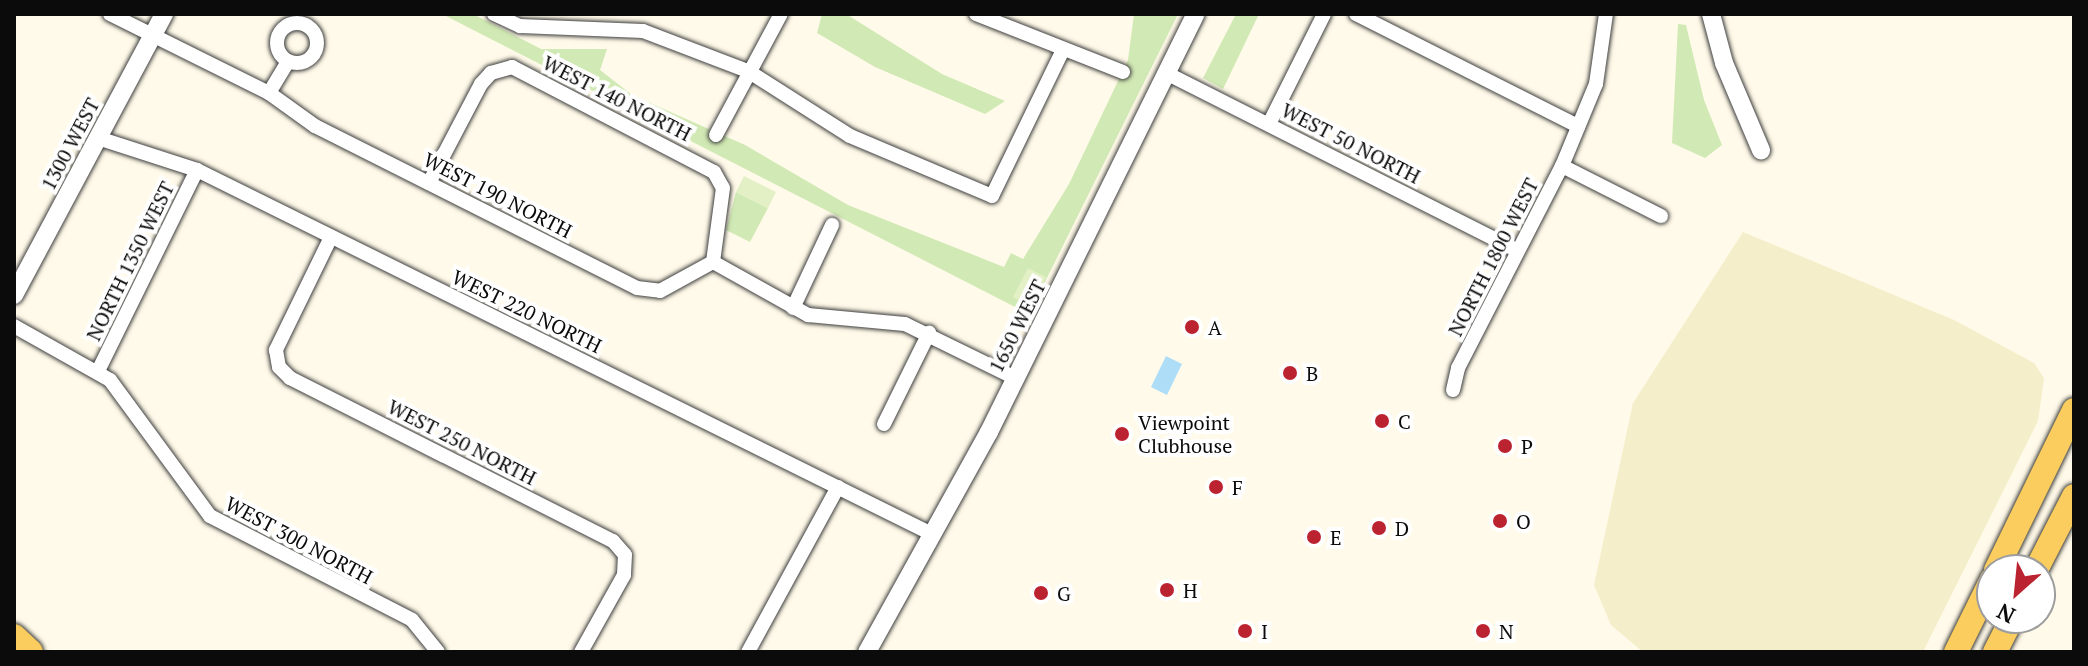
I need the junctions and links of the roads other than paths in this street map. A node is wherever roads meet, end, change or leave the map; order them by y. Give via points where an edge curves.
1 (110, 14) edge
2 (164, 14) edge
3 (494, 14) edge
4 (781, 14) edge
5 (976, 14) edge
6 (1196, 14) edge
7 (1324, 14) edge
8 (1356, 14) edge
9 (1711, 14) edge
10 (1610, 15) edge
11 (151, 38) junction
12 (1063, 50) junction
13 (288, 61) dead end
14 (748, 71) junction
15 (1123, 72) dead end
16 (1166, 73) junction
17 (269, 93) junction
18 (1269, 124) junction
19 (1578, 126) junction
20 (716, 135) dead end
21 (98, 138) junction
22 (1761, 150) dead end
23 (1562, 166) junction
24 (197, 170) junction
25 (429, 183) junction
26 (1661, 216) dead end
27 (832, 225) dead end
28 (331, 237) junction
29 (1517, 250) junction
30 (713, 262) junction
31 (14, 295) edge
32 (793, 308) junction
33 (14, 326) edge
34 (929, 333) junction
35 (99, 369) junction
36 (1015, 378) junction
37 (1453, 390) dead end
38 (2074, 410) edge
39 (884, 424) dead end
40 (838, 487) junction
41 (2074, 496) edge
42 (932, 534) junction
43 (2004, 554) edge
44 (2044, 554) edge
45 (1976, 611) edge
46 (2004, 634) edge
47 (14, 636) edge
48 (31, 652) edge
49 (438, 652) edge
50 (581, 652) edge
51 (748, 652) edge
52 (867, 652) edge
53 (1956, 652) edge
54 (1995, 652) edge

1 - 11 street, WEST 190 NORTH
2 - 11 street, 1300 WEST
3 - 14 street via 520,26 643,31
4 - 14 street
5 - 12 street
6 - 16 street, 1650 WEST
7 - 18 street
8 - 19 street
9 - 22 street via 1724,63
10 - 19 street, NORTH 1800 WEST via 1596,84
11 - 17 street, WEST 190 NORTH via 204,63 231,85
11 - 21 street, 1300 WEST
12 - 14 street via 992,196 850,136
12 - 15 street
13 - 17 street
14 - 20 street
16 - 18 street, WEST 50 NORTH
16 - 36 street, 1650 WEST
17 - 25 street, WEST 190 NORTH via 315,126
18 - 29 street, WEST 50 NORTH
19 - 23 street, NORTH 1800 WEST
21 - 24 street, WEST 220 NORTH
21 - 31 street, 1300 WEST
23 - 26 street
23 - 29 street, NORTH 1800 WEST
24 - 28 street, WEST 220 NORTH
24 - 35 street, NORTH 1350 WEST
25 - 30 street, WEST 190 NORTH via 637,288 660,291
25 - 30 street, WEST 140 NORTH via 491,73 512,67 702,164 720,180 723,198
27 - 32 street
28 - 40 street, WEST 220 NORTH
28 - 50 street, WEST 250 NORTH via 276,350 279,367 290,378 613,541 625,555 624,575
29 - 37 street, NORTH 1800 WEST
30 - 32 street
32 - 34 street via 829,320 886,320
33 - 35 street, WEST 300 NORTH
34 - 36 street
34 - 39 street
35 - 49 street, WEST 300 NORTH via 210,516 412,620
36 - 42 street, 1650 WEST
38 - 43 main road
40 - 42 street, WEST 220 NORTH
40 - 51 street
41 - 44 main road
42 - 52 street, 1650 WEST
45 - 53 main road
46 - 54 main road
47 - 48 main road

